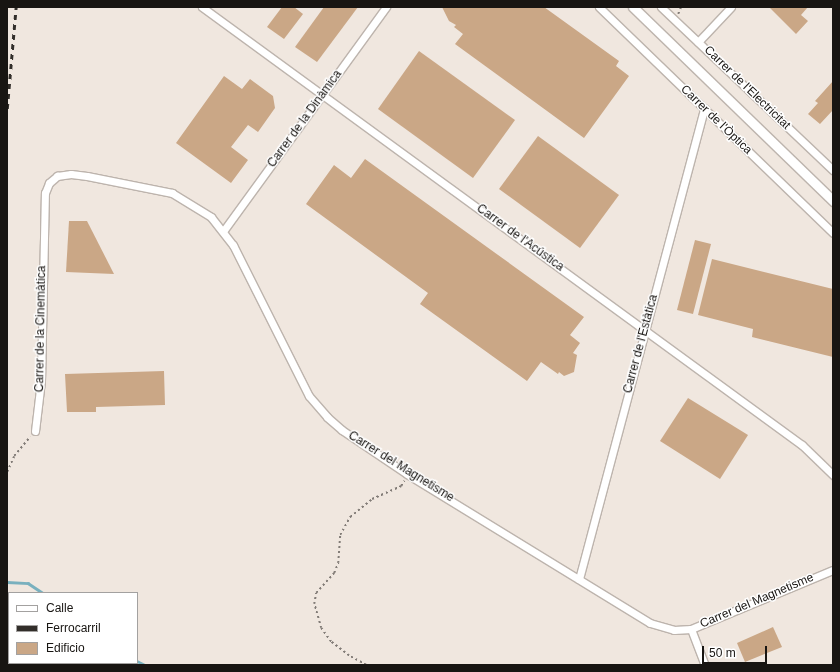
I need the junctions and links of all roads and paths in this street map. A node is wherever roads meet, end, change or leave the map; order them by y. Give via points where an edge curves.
1 (202, 7) edge
2 (386, 7) edge
3 (599, 7) edge
4 (633, 7) edge
5 (660, 7) edge
6 (732, 7) edge
7 (698, 42) junction
8 (323, 94) junction
9 (704, 108) junction
10 (833, 170) edge
11 (52, 179) joint
12 (833, 201) edge
13 (224, 230) junction
14 (833, 233) edge
15 (645, 330) junction
16 (35, 431) joint
17 (7, 472) edge
18 (408, 474) junction
19 (833, 475) edge
20 (833, 570) edge
21 (579, 579) junction
22 (691, 629) junction
23 (366, 665) edge
24 (706, 665) edge

1 - 8 street, Carrer de l'Acústica
2 - 8 street, Carrer de la Dinàmica
3 - 9 street, Carrer de l'Òptica
4 - 12 street
5 - 7 street, Carrer de l'Electricitat
6 - 7 street
7 - 10 street, Carrer de l'Electricitat
8 - 13 street, Carrer de la Dinàmica
8 - 15 street, Carrer de l'Acústica
9 - 14 street, Carrer de l'Òptica
9 - 15 street, Carrer de l'Estàtica
11 - 13 street, Carrer del Magnetisme via 71,174 154,188 186,200 211,217
11 - 16 street, Carrer de la Cinemàtica via 45,193 42,381
13 - 18 street, Carrer del Magnetisme via 309,396 342,430
15 - 19 street, Carrer de l'Acústica via 802,445
15 - 21 street, Carrer de l'Estàtica
16 - 17 path via 14,456
18 - 21 street, Carrer del Magnetisme
18 - 23 path via 401,486 372,499 350,517 340,535 338,563 334,573 316,593 314,604 321,628 331,642
20 - 22 street, Carrer del Magnetisme
21 - 22 street, Carrer del Magnetisme via 650,623 674,630
22 - 24 street

